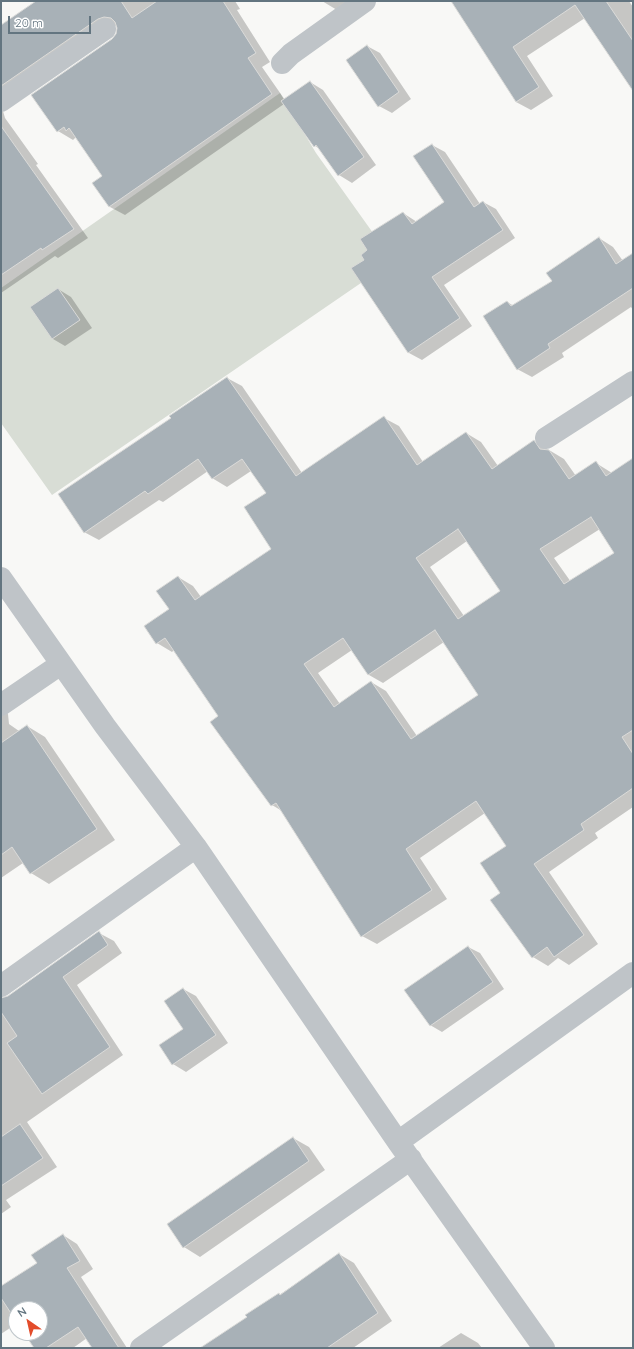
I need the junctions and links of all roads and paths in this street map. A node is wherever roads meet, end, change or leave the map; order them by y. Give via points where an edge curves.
1 (365, 1) edge
2 (105, 28) dead end
3 (282, 63) dead end
4 (1, 100) edge
5 (633, 382) edge
6 (546, 438) dead end
7 (1, 578) edge
8 (61, 664) junction
9 (1, 705) edge
10 (196, 847) junction
11 (633, 973) edge
12 (1, 986) edge
13 (398, 1142) junction
14 (411, 1159) junction
15 (141, 1348) edge
16 (544, 1348) edge

1 - 3 street via 290,54
2 - 4 street
5 - 6 street
7 - 8 street
8 - 9 street
8 - 10 street
10 - 12 street
10 - 13 street
11 - 13 street
13 - 14 street
14 - 15 street
14 - 16 street

